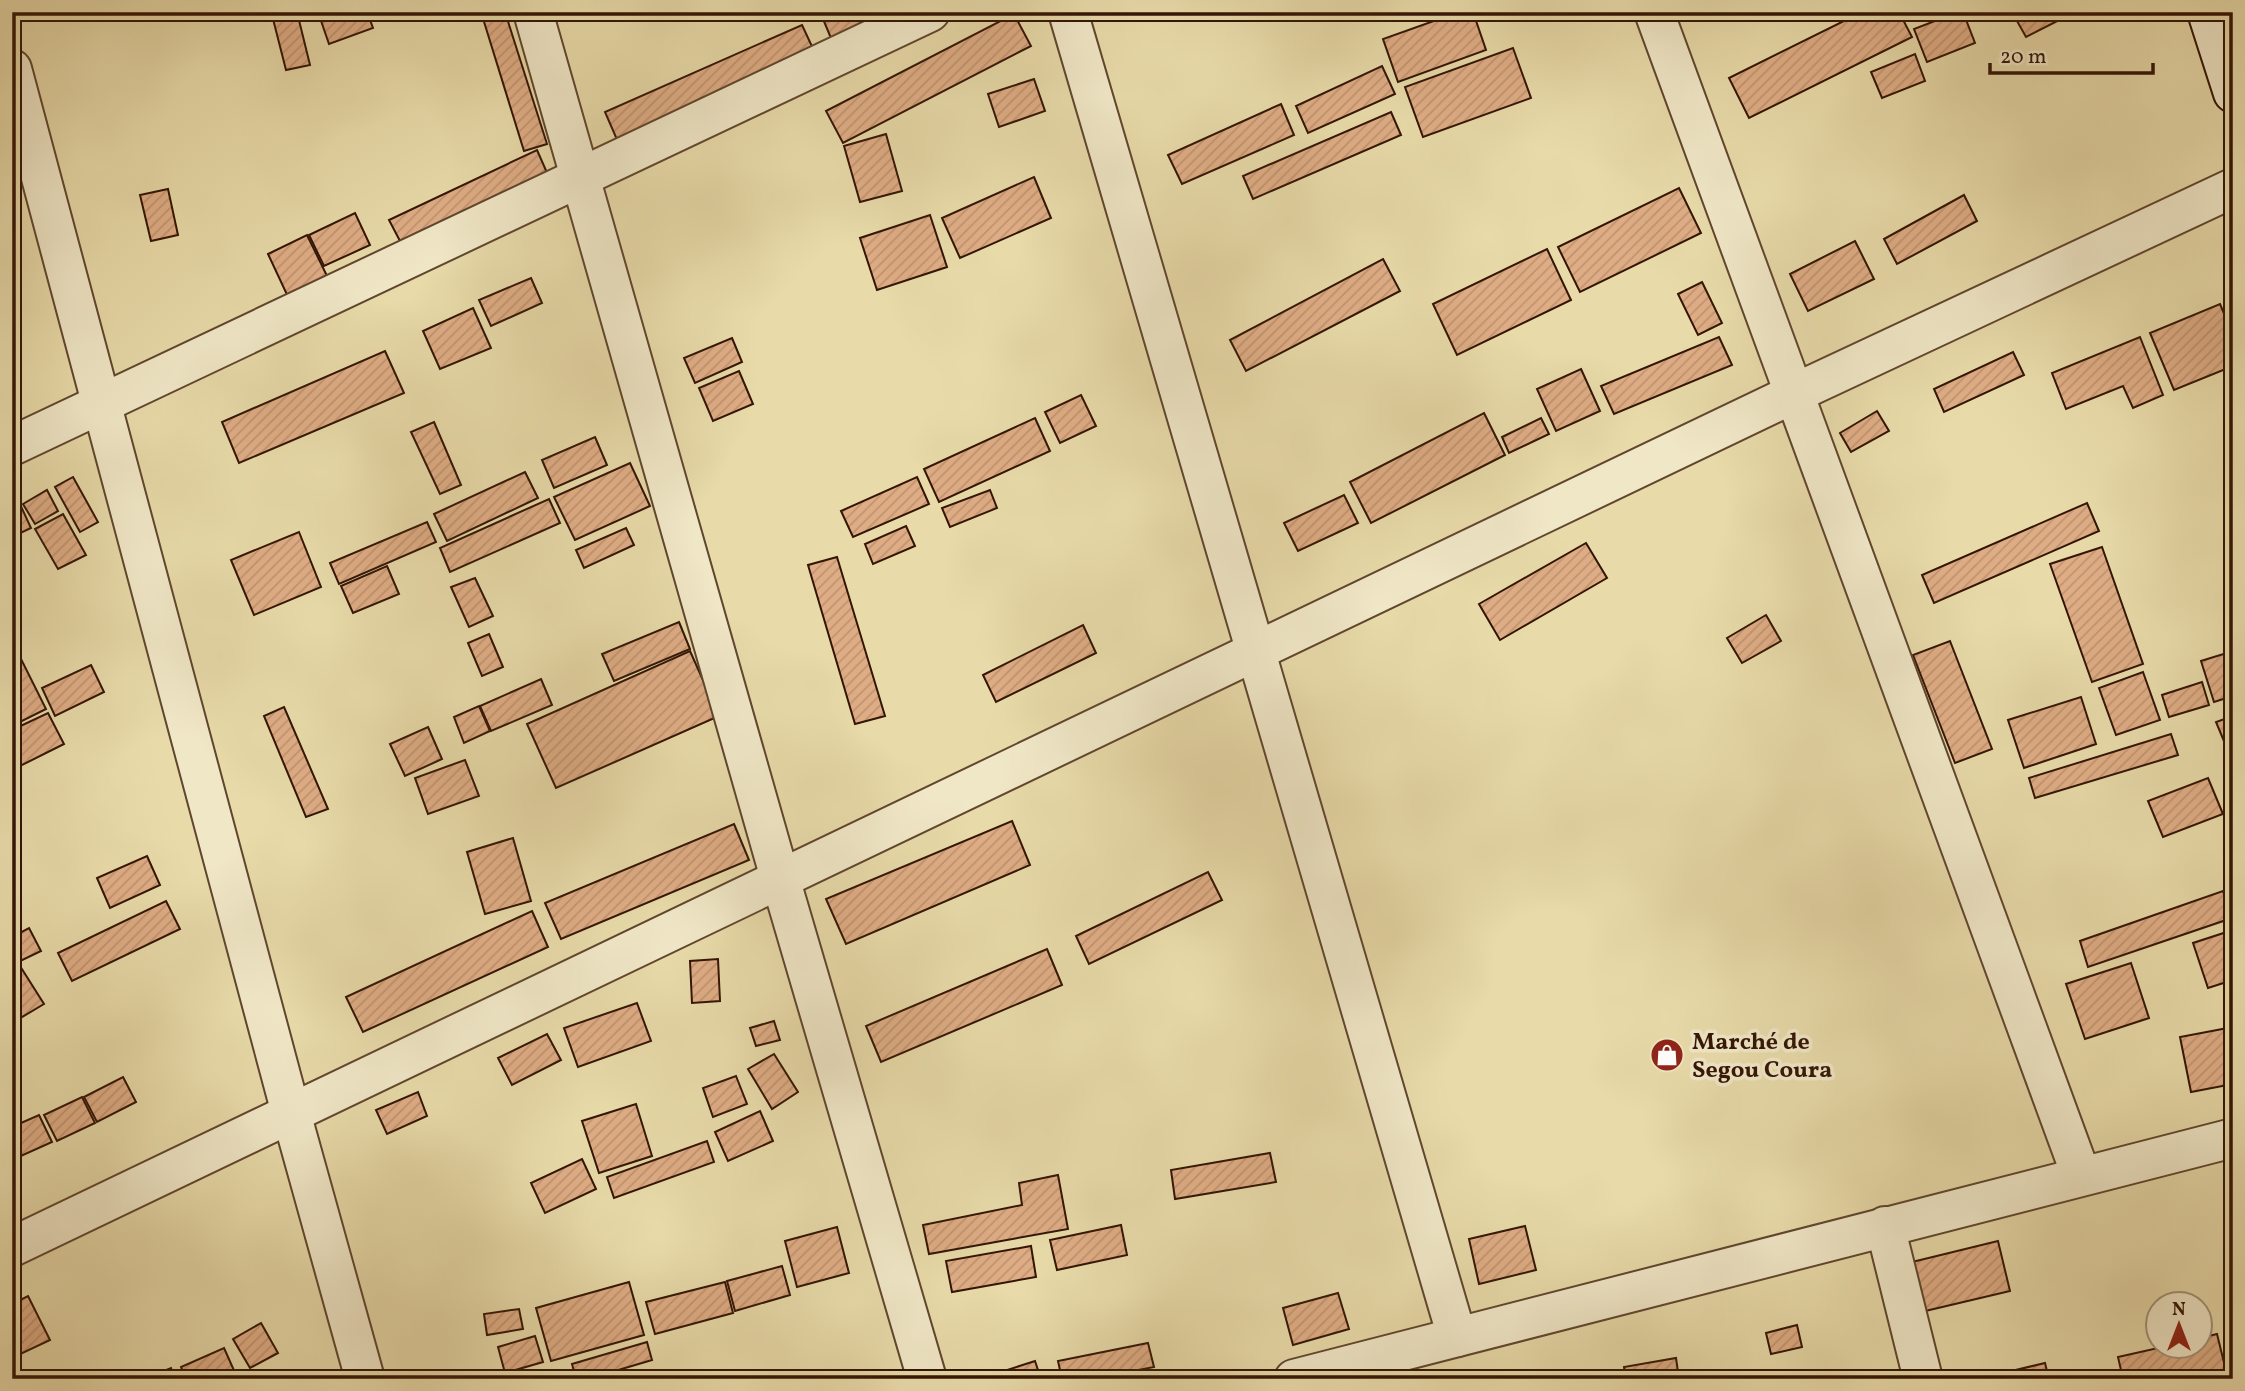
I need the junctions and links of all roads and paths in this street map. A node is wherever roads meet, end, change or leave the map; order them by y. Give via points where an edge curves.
1 (533, 12) edge
2 (930, 12) edge
3 (1068, 12) edge
4 (1654, 12) edge
5 (2207, 12) edge
6 (12, 69) edge
7 (2233, 93) edge
8 (581, 179) junction
9 (2233, 188) edge
10 (1793, 394) junction
11 (103, 404) junction
12 (12, 446) edge
13 (1255, 652) junction
14 (780, 878) junction
15 (291, 1113) junction
16 (2233, 1138) edge
17 (2081, 1175) junction
18 (1885, 1226) junction
19 (12, 1247) edge
20 (1457, 1337) junction
21 (365, 1379) edge
22 (927, 1379) edge
23 (1294, 1379) edge
24 (1923, 1379) edge

1 - 8 street
2 - 8 street
3 - 13 street
4 - 10 street
5 - 7 street
6 - 11 street
8 - 11 street
8 - 14 street
9 - 10 street
10 - 13 street
10 - 17 street
11 - 12 street
11 - 15 street
13 - 14 street
13 - 20 street
14 - 15 street
14 - 22 street
15 - 19 street
15 - 21 street
16 - 17 street
17 - 18 street
18 - 20 street
18 - 24 street
20 - 23 street

